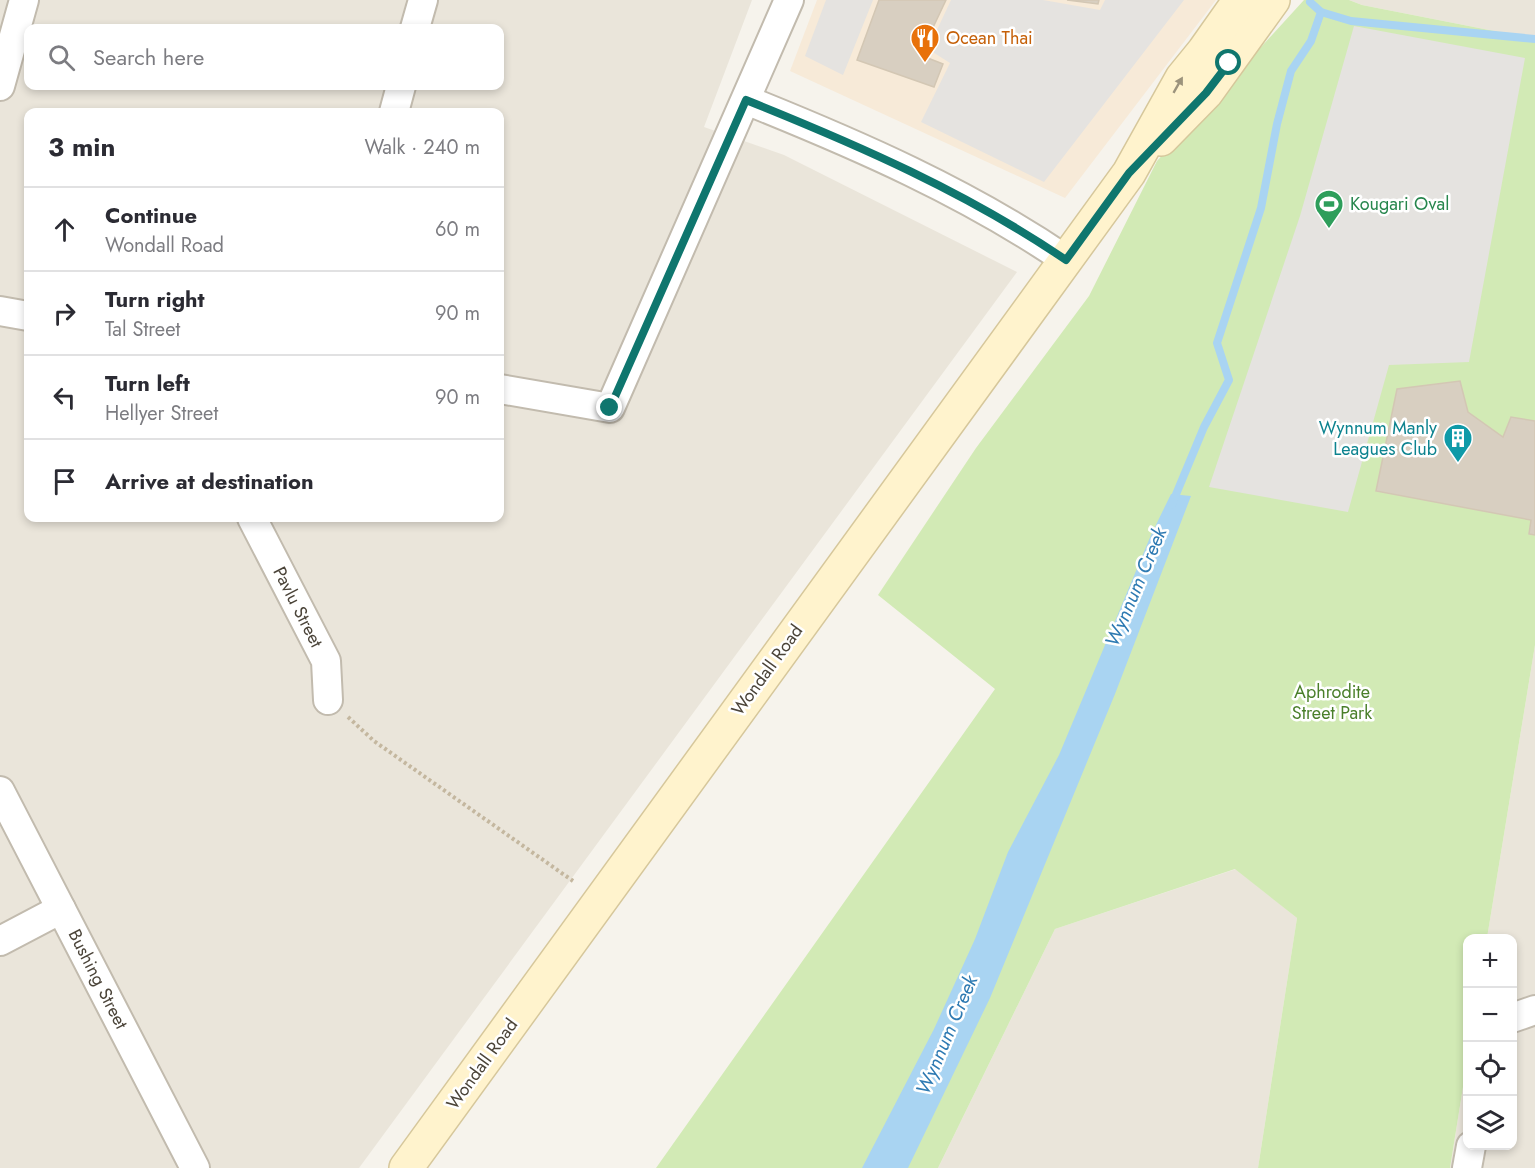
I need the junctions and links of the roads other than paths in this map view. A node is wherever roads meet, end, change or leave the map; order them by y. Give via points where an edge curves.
1 (24, 0) edge
2 (423, 0) edge
3 (789, 0) edge
4 (1262, 1) edge
5 (416, 24) edge
6 (0, 86) edge
7 (400, 90) edge
8 (746, 100) junction
9 (395, 108) edge
10 (1066, 260) junction
11 (0, 311) edge
12 (24, 315) edge
13 (504, 390) edge
14 (254, 522) edge
15 (328, 700) road end
16 (0, 791) edge
17 (61, 909) junction
18 (0, 941) edge
19 (1535, 1010) edge
20 (1517, 1016) edge
21 (1470, 1150) edge
22 (195, 1168) edge
23 (406, 1168) edge
24 (1467, 1168) edge

1 - 6 street
2 - 5 street
3 - 8 street
4 - 10 main road, Wondall Road via 1204,51 1182,78 1129,173
7 - 9 street
8 - 10 street via 911,169 1011,223
8 - 13 street via 610,408
10 - 23 main road, Wondall Road
11 - 12 street
14 - 15 street, Pavlu Street via 326,661
16 - 17 street, Bushing Street
17 - 18 street
17 - 22 street, Bushing Street
19 - 20 street
21 - 24 street

